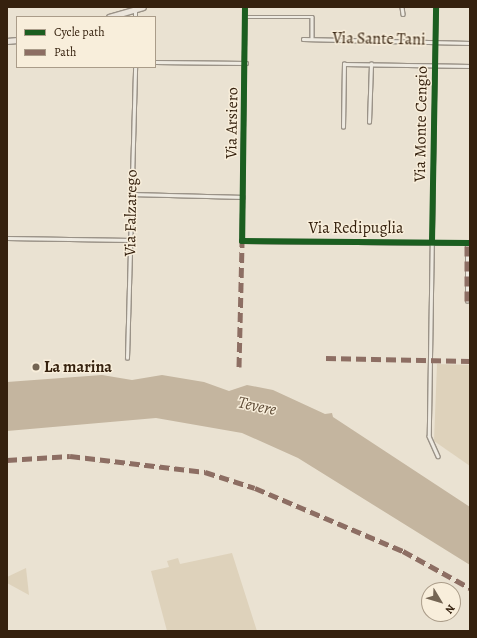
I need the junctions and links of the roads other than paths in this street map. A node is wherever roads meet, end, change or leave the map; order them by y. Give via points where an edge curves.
1 (143, 7) edge
2 (245, 7) edge
3 (402, 7) edge
4 (436, 7) edge
5 (135, 9) junction
6 (403, 14) dead end
7 (112, 16) edge
8 (135, 16) edge
9 (245, 17) junction
10 (312, 38) junction
11 (303, 39) dead end
12 (436, 40) junction
13 (470, 44) edge
14 (156, 62) edge
15 (246, 63) junction
16 (371, 64) junction
17 (435, 66) junction
18 (470, 66) edge
19 (135, 68) edge
20 (369, 122) dead end
21 (343, 127) dead end
22 (132, 194) junction
23 (243, 196) junction
24 (7, 238) edge
25 (131, 240) junction
26 (242, 240) joint
27 (432, 242) junction
28 (469, 243) edge
29 (467, 301) dead end
30 (127, 358) dead end
31 (438, 456) dead end

1 - 5 main road
2 - 9 street, Via Arsiero
3 - 6 street
4 - 12 street, Via Monte Cengio
5 - 7 main road
5 - 8 street
9 - 10 street, Via Sante Tani via 312,17
9 - 15 street, Via Arsiero
10 - 11 street, Via Sante Tani
10 - 12 street, Via Sante Tani
12 - 13 street, Via Sante Tani
12 - 17 street, Via Monte Cengio
14 - 15 street
15 - 23 street, Via Arsiero
16 - 17 street
16 - 20 street
16 - 21 street via 344,64
17 - 18 street
17 - 27 street, Via Monte Cengio
19 - 22 street, Via Falzarego
22 - 23 street
22 - 25 street, Via Falzarego
23 - 26 street, Via Arsiero
24 - 25 street
25 - 30 street, Via Falzarego
26 - 27 street, Via Redipuglia
27 - 28 street, Via Redipuglia
27 - 31 street, Via Monte Cengio via 429,436
28 - 29 street

